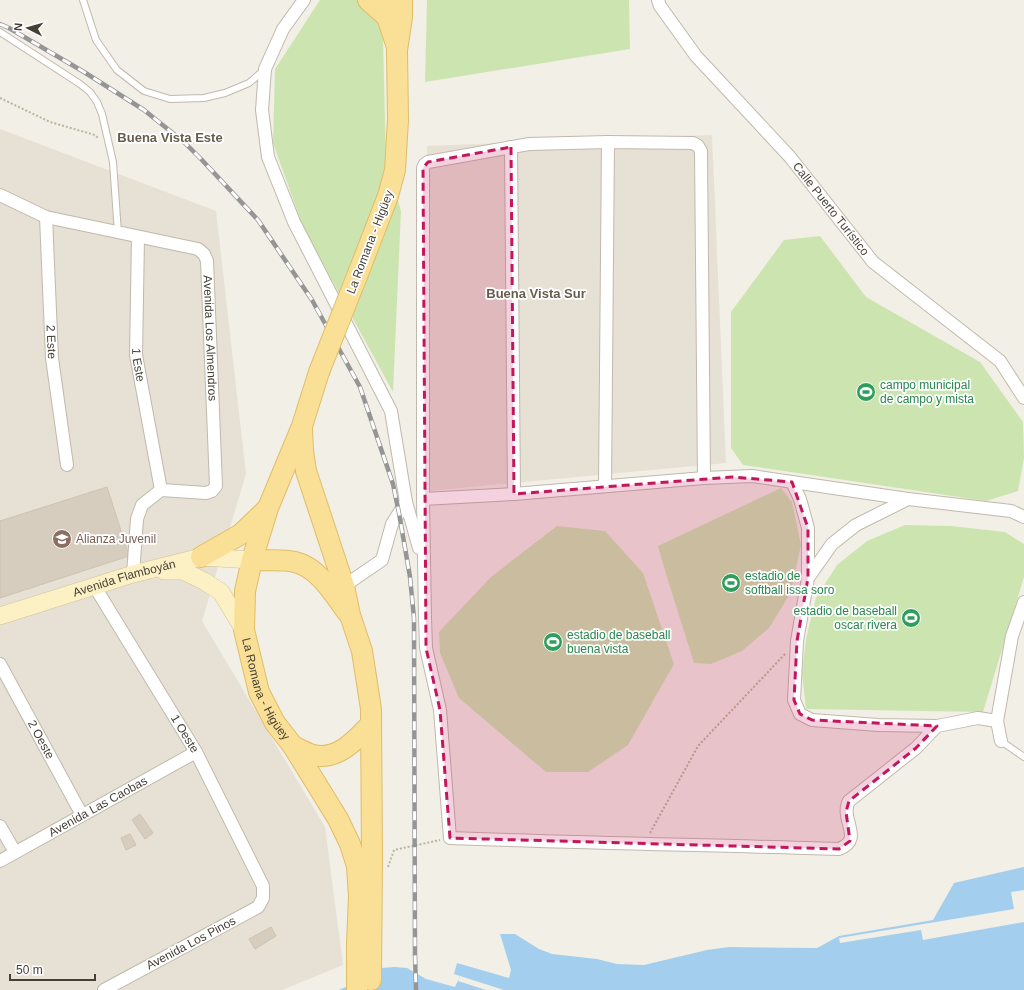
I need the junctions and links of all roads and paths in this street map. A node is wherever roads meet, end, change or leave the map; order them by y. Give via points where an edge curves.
1 (83, 0) edge
2 (304, 0) edge
3 (368, 0) edge
4 (402, 0) edge
5 (658, 0) edge
6 (387, 9) edge
7 (0, 32) edge
8 (397, 50) junction
9 (265, 69) junction
10 (0, 98) edge
11 (99, 139) dead end
12 (608, 142) junction
13 (511, 146) junction
14 (0, 195) edge
15 (46, 217) junction
16 (118, 233) junction
17 (138, 237) junction
18 (1024, 398) edge
19 (302, 426) junction
20 (67, 465) dead end
21 (704, 478) junction
22 (792, 482) junction
23 (605, 486) junction
24 (161, 490) junction
25 (514, 494) junction
26 (423, 499) junction
27 (908, 499) junction
28 (406, 502) junction
29 (268, 508) junction
30 (1024, 517) edge
31 (201, 556) junction
32 (252, 560) junction
33 (423, 565) junction
34 (141, 572) junction
35 (808, 578) junction
36 (95, 586) junction
37 (344, 586) junction
38 (1024, 602) edge
39 (350, 615) junction
40 (0, 616) edge
41 (1021, 616) edge
42 (244, 630) junction
43 (797, 641) junction
44 (0, 664) edge
45 (996, 721) junction
46 (370, 725) junction
47 (937, 726) junction
48 (1001, 741) joint
49 (292, 746) junction
50 (196, 752) junction
51 (1024, 757) edge
52 (82, 815) junction
53 (0, 826) edge
54 (450, 838) junction
55 (644, 843) junction
56 (394, 850) dead end
57 (15, 852) junction
58 (0, 860) edge
59 (263, 886) joint
60 (364, 944) junction
61 (104, 990) edge
62 (357, 990) edge
63 (370, 990) edge

1 - 9 lane via 96,40 117,70 144,91 170,99 204,98 225,94 248,83
2 - 9 street via 283,29
3 - 6 main road
4 - 8 main road, La Romana - Higüey
5 - 18 street, Calle Puerto Turístico via 696,56 790,157 873,262 1000,361
6 - 8 main road, La Romana - Higüey
7 - 16 lane via 80,84 97,102 113,162
8 - 19 main road, La Romana - Higüey, bridge via 398,120 395,170 388,196 319,372
9 - 28 street via 262,110 268,157 294,222 391,411
10 - 11 path via 50,122 95,135
12 - 13 street
12 - 21 street via 693,143 701,151
12 - 23 street
13 - 25 street
13 - 26 street via 428,162 423,168
14 - 15 street, Avenida Los Almendros
15 - 16 street, Avenida Los Almendros
15 - 20 street, 2 Este via 52,358
16 - 17 street, Avenida Los Almendros
17 - 24 street, 1 Este via 136,355
17 - 24 street, Avenida Los Almendros via 198,250 204,254 207,261 216,486 206,493
19 - 29 main road, La Romana - Higüey
19 - 37 main road, La Romana - Higüey via 306,471
21 - 22 street via 752,476
21 - 23 street
22 - 27 street
22 - 35 street via 808,528
23 - 25 street
24 - 34 street via 142,505 137,519
25 - 26 street
26 - 33 street
27 - 30 street via 1011,511
27 - 35 street via 856,525 832,544
28 - 33 street
28 - 37 street via 392,524 382,560
29 - 31 main road via 241,534
29 - 32 main road, La Romana - Higüey
31 - 32 street, Avenida Flamboyán
31 - 34 street, Avenida Flamboyán
32 - 39 main road via 294,562 310,568 325,582
32 - 42 main road, La Romana - Higüey via 245,591
33 - 54 street via 426,648 440,710
34 - 36 street, Avenida Flamboyán
34 - 42 street via 183,571 204,581 220,592
35 - 43 street
36 - 40 street, Avenida Flamboyán
36 - 50 street, 1 Oeste
37 - 39 main road, La Romana - Higüey
38 - 41 street
39 - 46 main road, La Romana - Higüey via 362,652 371,709
41 - 45 street via 1012,636
42 - 49 main road, La Romana - Higüey via 259,692 275,723
43 - 47 street via 794,700 800,714 812,720
43 - 55 path via 698,746
44 - 52 street, 2 Oeste
45 - 47 street via 978,718
45 - 48 street
46 - 49 main road via 356,740 333,755 314,755
46 - 60 main road, La Romana - Higüey via 372,858
47 - 55 street via 916,748 849,801 846,812 851,836 847,846 839,849
48 - 51 lane
49 - 60 main road, La Romana - Higüey via 338,819 350,844 357,866
50 - 52 street, Avenida Las Caobas
50 - 59 street, 1 Oeste
52 - 57 street, Avenida Las Caobas
53 - 57 street
54 - 55 street
54 - 56 path
57 - 58 street, Avenida Las Caobas
59 - 61 street, Avenida Los Pinos via 264,898 258,907
60 - 62 main road
60 - 63 main road

